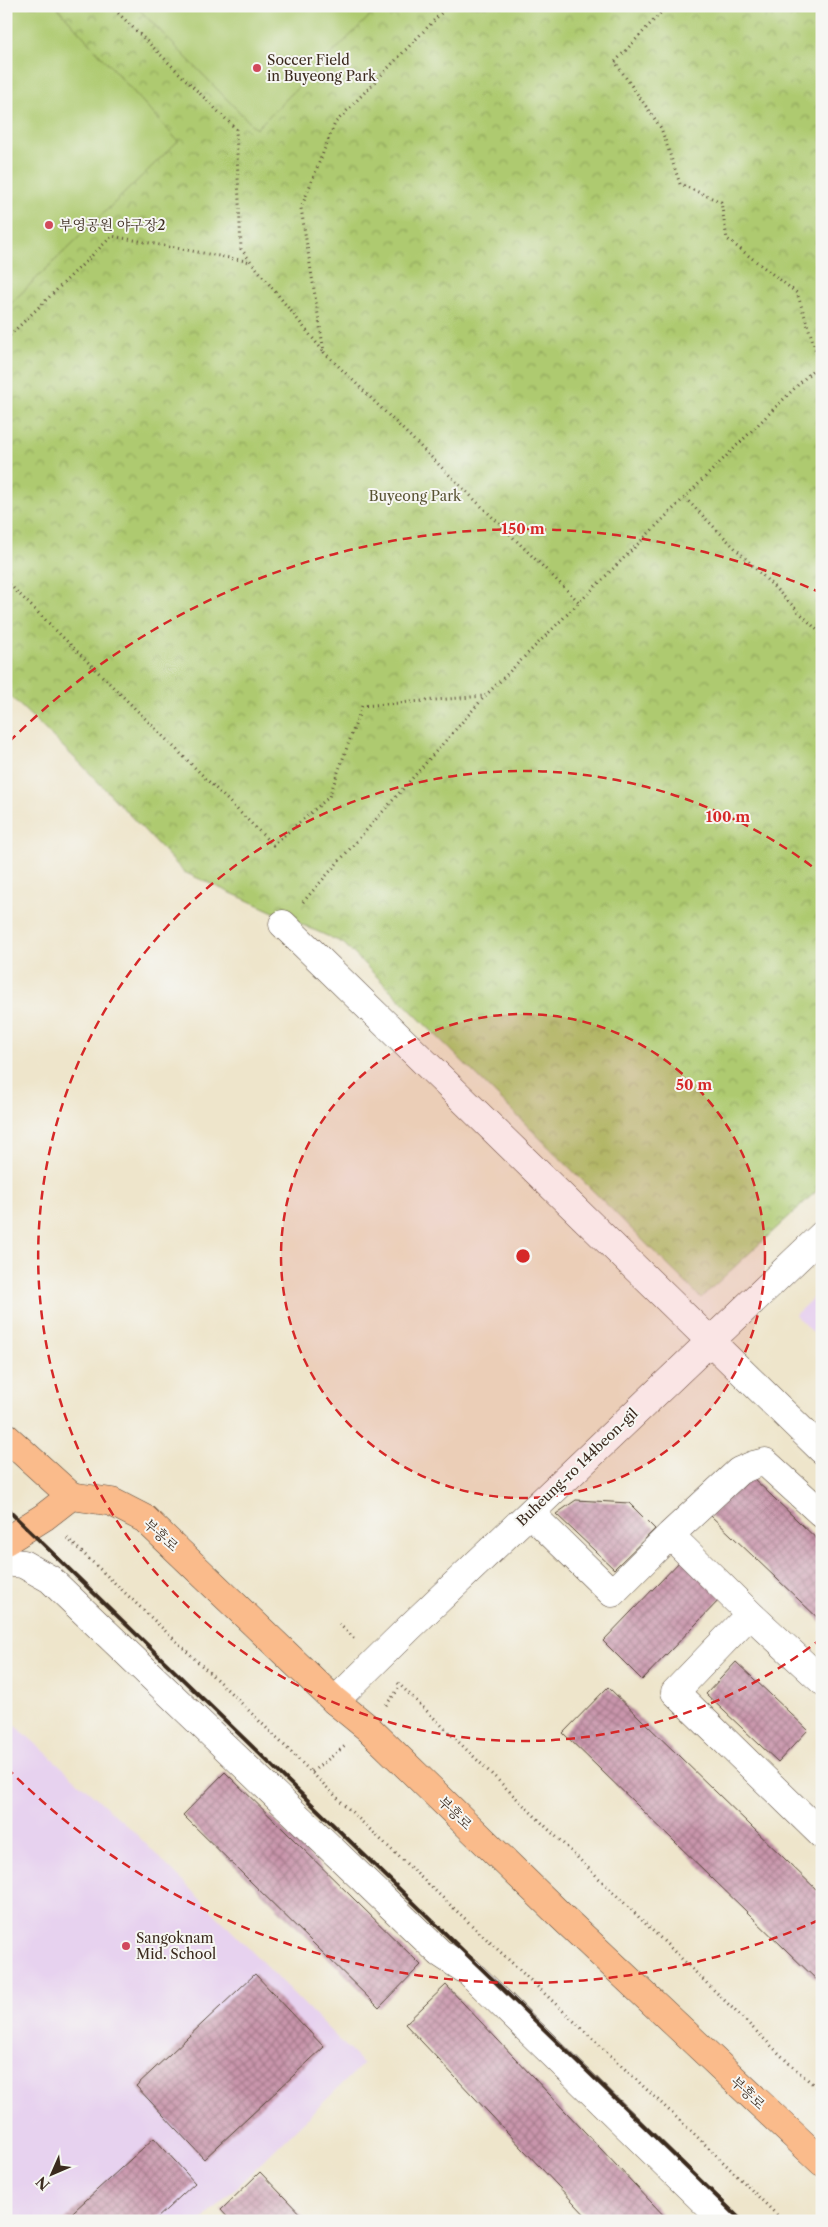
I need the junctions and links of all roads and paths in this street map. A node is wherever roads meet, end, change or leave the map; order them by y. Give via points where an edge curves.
1 (111, 6) edge
2 (448, 6) edge
3 (667, 6) edge
4 (251, 262) junction
5 (6, 339) edge
6 (324, 352) junction
7 (821, 362) edge
8 (684, 498) junction
9 (6, 581) edge
10 (579, 602) junction
11 (822, 635) edge
12 (485, 696) junction
13 (283, 924) joint
14 (822, 1236) edge
15 (708, 1342) junction
16 (6, 1437) edge
17 (822, 1450) edge
18 (71, 1496) junction
19 (530, 1513) junction
20 (822, 1514) edge
21 (44, 1517) junction
22 (670, 1535) junction
23 (6, 1541) edge
24 (6, 1562) edge
25 (750, 1614) junction
26 (339, 1624) dead end
27 (376, 1661) junction
28 (822, 1682) edge
29 (335, 1701) junction
30 (822, 1835) edge
31 (822, 2092) edge
32 (822, 2162) edge
33 (724, 2221) edge
34 (783, 2221) edge

1 - 4 path via 236,129 240,249
2 - 6 path via 335,123 301,208
3 - 7 path via 615,62 661,128 680,184 721,202 727,239 798,293
4 - 5 path via 112,236
4 - 6 path
6 - 10 path
7 - 8 path
8 - 10 path
8 - 11 path
9 - 12 path via 273,845 329,797 362,706
10 - 12 path
12 - 13 path
13 - 15 street
14 - 15 street, Buheung-ro 144beon-gil
15 - 17 street
15 - 19 street, Buheung-ro 144beon-gil
16 - 18 main road
18 - 21 main road
18 - 29 main road, 부흥로 via 112,1502 145,1519
19 - 22 street via 612,1593
19 - 27 street, Buheung-ro 144beon-gil
20 - 22 street via 766,1462 753,1464 739,1472
21 - 23 main road
21 - 34 path
22 - 25 street
24 - 33 street via 23,1564 50,1579 440,1953 468,1972
25 - 28 street
25 - 30 street via 675,1692
26 - 27 path
27 - 29 street, Buheung-ro 144beon-gil
27 - 31 path
29 - 32 main road, 부흥로 via 368,1728 562,1917

